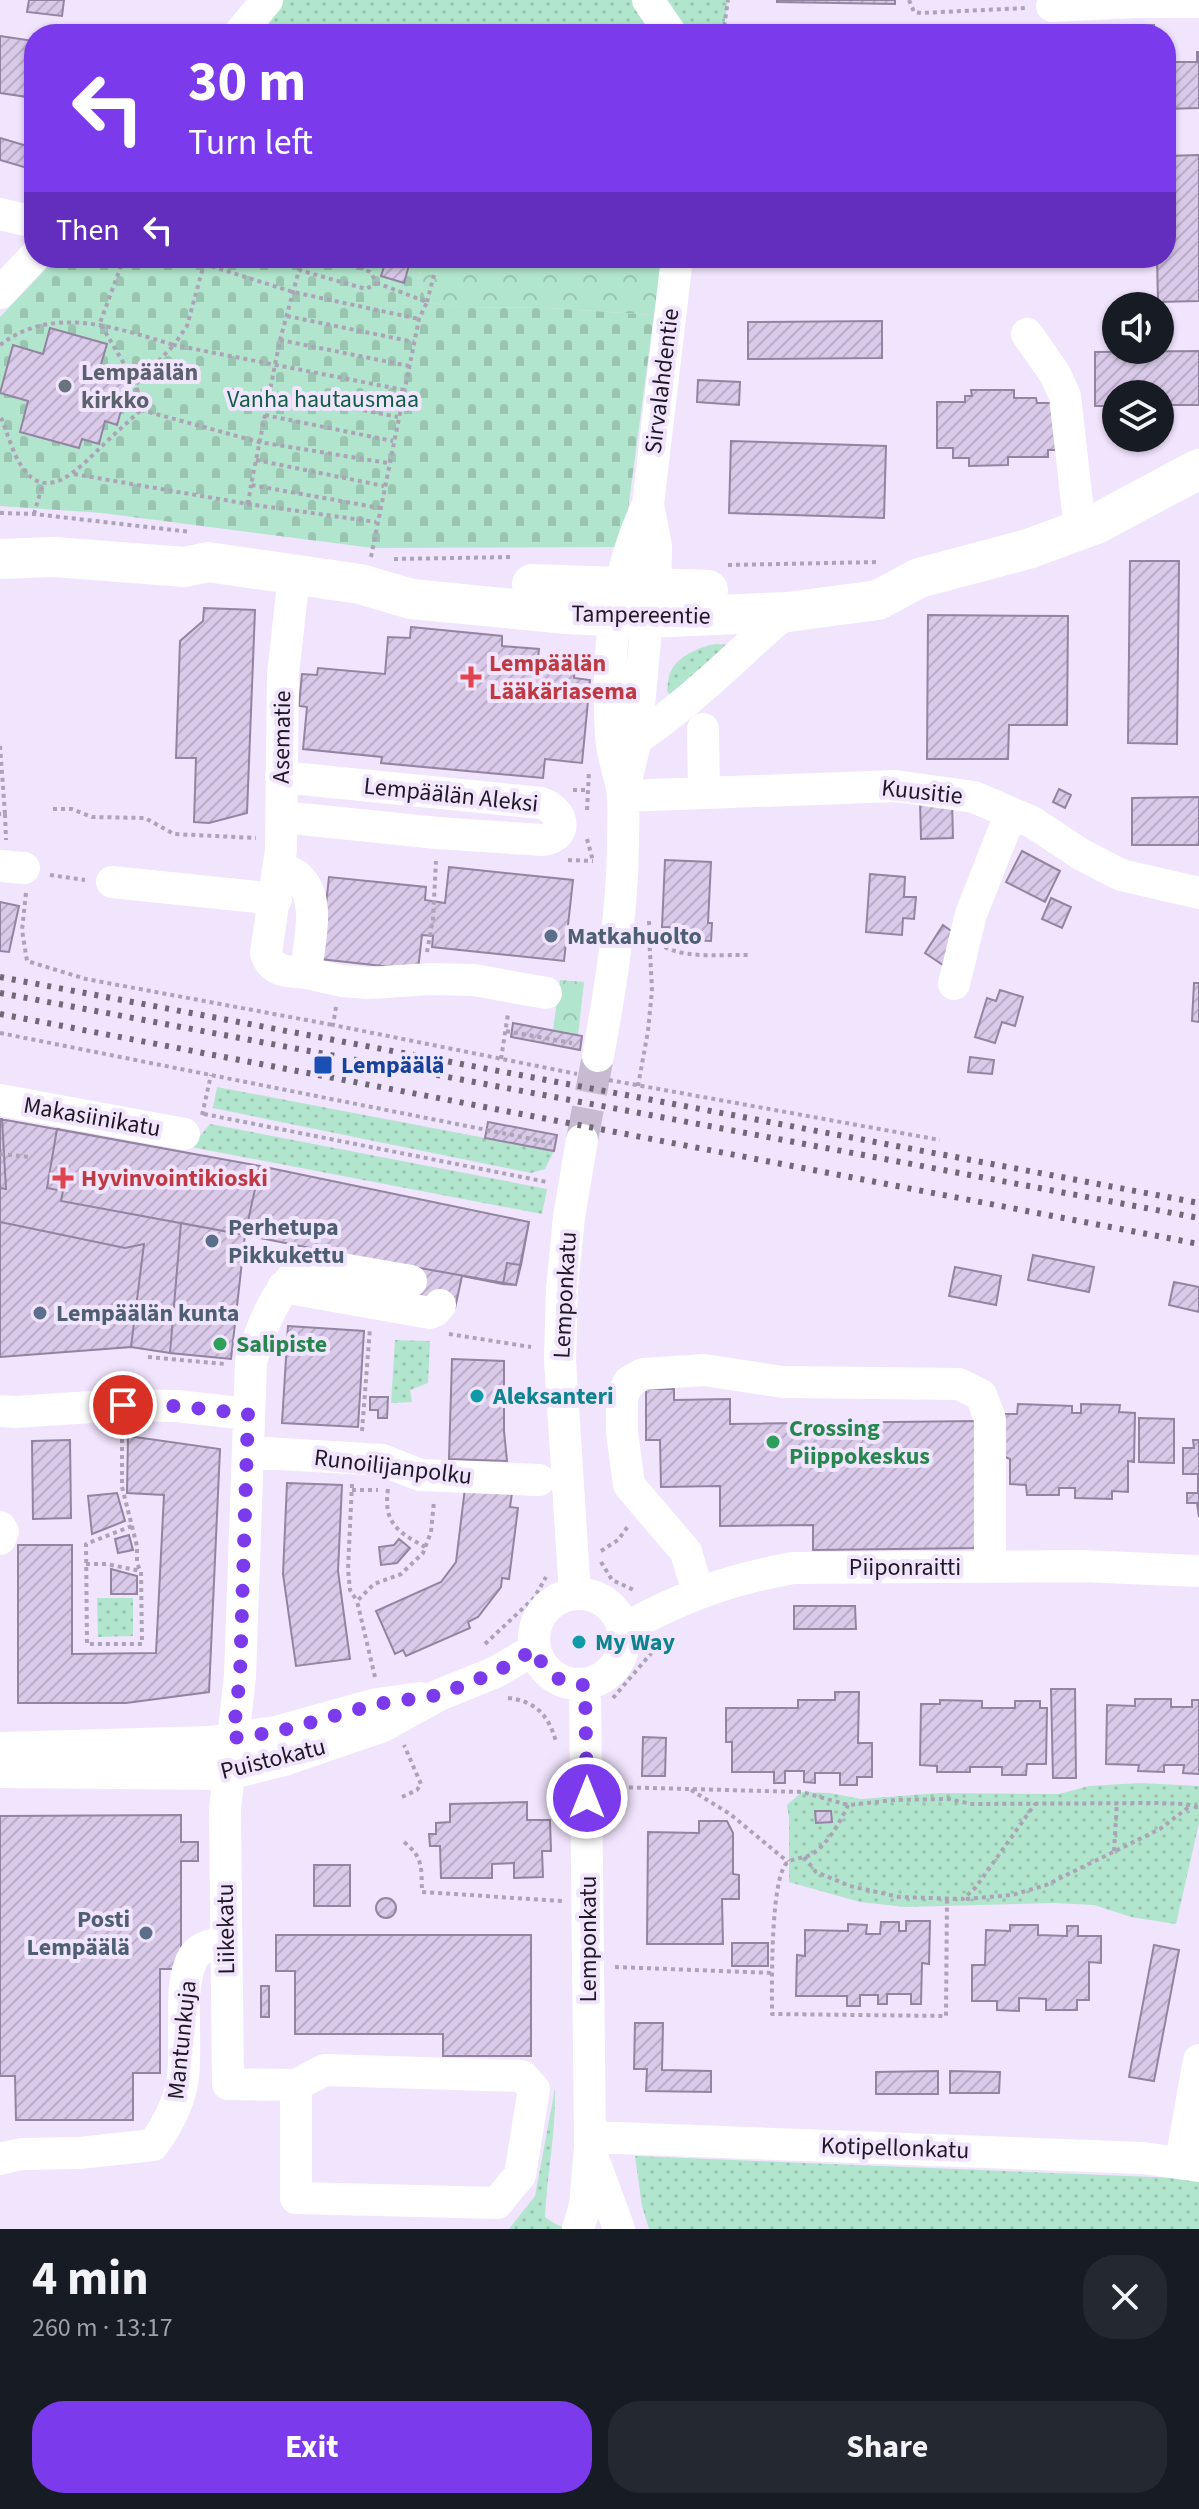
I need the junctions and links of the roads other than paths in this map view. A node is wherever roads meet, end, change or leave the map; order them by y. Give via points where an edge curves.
1 (267, 0) edge
2 (648, 0) edge
3 (1199, 2) edge
4 (1052, 6) road end
5 (247, 24) edge
6 (664, 24) edge
7 (0, 214) edge
8 (24, 220) edge
9 (24, 268) edge
10 (676, 268) edge
11 (0, 293) edge
12 (1027, 334) dead end
13 (1199, 469) edge
14 (1080, 530) junction
15 (0, 535) edge
16 (0, 559) edge
17 (208, 562) junction
18 (294, 575) junction
19 (919, 578) junction
20 (634, 604) junction
21 (788, 612) junction
22 (703, 729) dead end
23 (636, 739) junction
24 (281, 777) junction
25 (704, 793) junction
26 (623, 796) junction
27 (1011, 813) junction
28 (280, 856) junction
29 (112, 882) road end
30 (1199, 893) edge
31 (954, 984) dead end
32 (546, 993) dead end
33 (594, 1070) tunnel mouth
34 (0, 1100) edge
35 (194, 1124) road end
36 (582, 1140) tunnel mouth
37 (411, 1281) dead end
38 (283, 1287) junction
39 (440, 1305) dead end
40 (0, 1411) edge
41 (248, 1414) junction
42 (248, 1452) junction
43 (539, 1480) dead end
44 (0, 1527) edge
45 (0, 1539) edge
46 (990, 1566) junction
47 (1199, 1571) edge
48 (698, 1592) junction
49 (575, 1594) junction
50 (623, 1629) junction
51 (535, 1649) junction
52 (585, 1685) junction
53 (439, 1695) junction
54 (233, 1738) junction
55 (0, 1748) edge
56 (0, 1772) edge
57 (228, 1774) junction
58 (226, 1944) junction
59 (1199, 2060) edge
60 (296, 2085) junction
61 (590, 2141) junction
62 (0, 2159) edge
63 (1190, 2164) edge
64 (578, 2229) edge
65 (619, 2229) edge

1 - 5 street
2 - 6 street
3 - 4 street
7 - 8 street
9 - 11 street
10 - 20 street, Sirvalahdentie via 648,504 631,543
12 - 14 street via 1065,396
13 - 14 main road, Tampereentie
14 - 19 main road, Tampereentie
15 - 17 main road, Tampereentie via 54,534 186,549
16 - 17 main road, Tampereentie via 54,557 185,567
17 - 18 main road, Tampereentie
18 - 20 main road, Tampereentie via 366,571 411,599
18 - 24 street, Asematie via 283,674
19 - 20 main road, Tampereentie via 874,575 694,591
19 - 21 main road, Tampereentie via 878,600
20 - 21 main road, Tampereentie
20 - 23 street
20 - 26 street via 611,738
21 - 23 street
22 - 25 street
23 - 26 street
24 - 28 street, Asematie
24 - 28 street, Lempäälän Aleksi via 541,803 552,807 561,822 557,834 543,840 437,833
25 - 26 street, Kuusitie
25 - 27 street, Kuusitie via 895,786 974,797
26 - 33 street via 623,876
27 - 30 street, Kuusitie via 1121,875
27 - 31 street via 971,914
28 - 29 street
28 - 32 street, Asematie via 266,953 276,969 368,983 474,980
34 - 35 street, Makasiinikatu
36 - 49 street, Lemponkatu via 569,1217 560,1360 584,1555
37 - 38 street via 306,1265
38 - 39 street via 430,1313
38 - 41 street, Liikekatu via 251,1362
40 - 41 street via 123,1405
41 - 42 street, Liikekatu
42 - 43 street, Runoilijanpolku via 382,1460 392,1477
42 - 54 street, Liikekatu
44 - 45 street
46 - 47 street, Piiponraitti
46 - 48 street, Piiponraitti via 793,1568
46 - 48 street via 990,1419 981,1395 959,1384 783,1382 704,1370 643,1374 629,1382 622,1396 629,1485 686,1552
48 - 50 street, Piiponraitti
49 - 50 street via 600,1599 619,1617
49 - 51 street via 560,1598 539,1619
50 - 52 street via 625,1644 612,1671
51 - 52 street via 558,1680
51 - 53 street, Puistokatu
52 - 61 street, Lemponkatu
53 - 54 street, Puistokatu
53 - 57 street, Puistokatu via 383,1726
54 - 55 street, Puistokatu
54 - 57 street, Liikekatu
56 - 57 street, Puistokatu
57 - 58 street, Liikekatu
58 - 60 street, Liikekatu via 228,2084
58 - 62 street, Mantunkuja via 213,1943 195,1954 186,1977 182,2082 176,2106 153,2145
59 - 63 street
60 - 60 street via 325,2070 522,2076 534,2089 520,2175 497,2203 296,2198
61 - 63 street, Kotipellonkatu via 1035,2153
61 - 64 street, Lemponkatu
61 - 65 street, Lemponkatu

